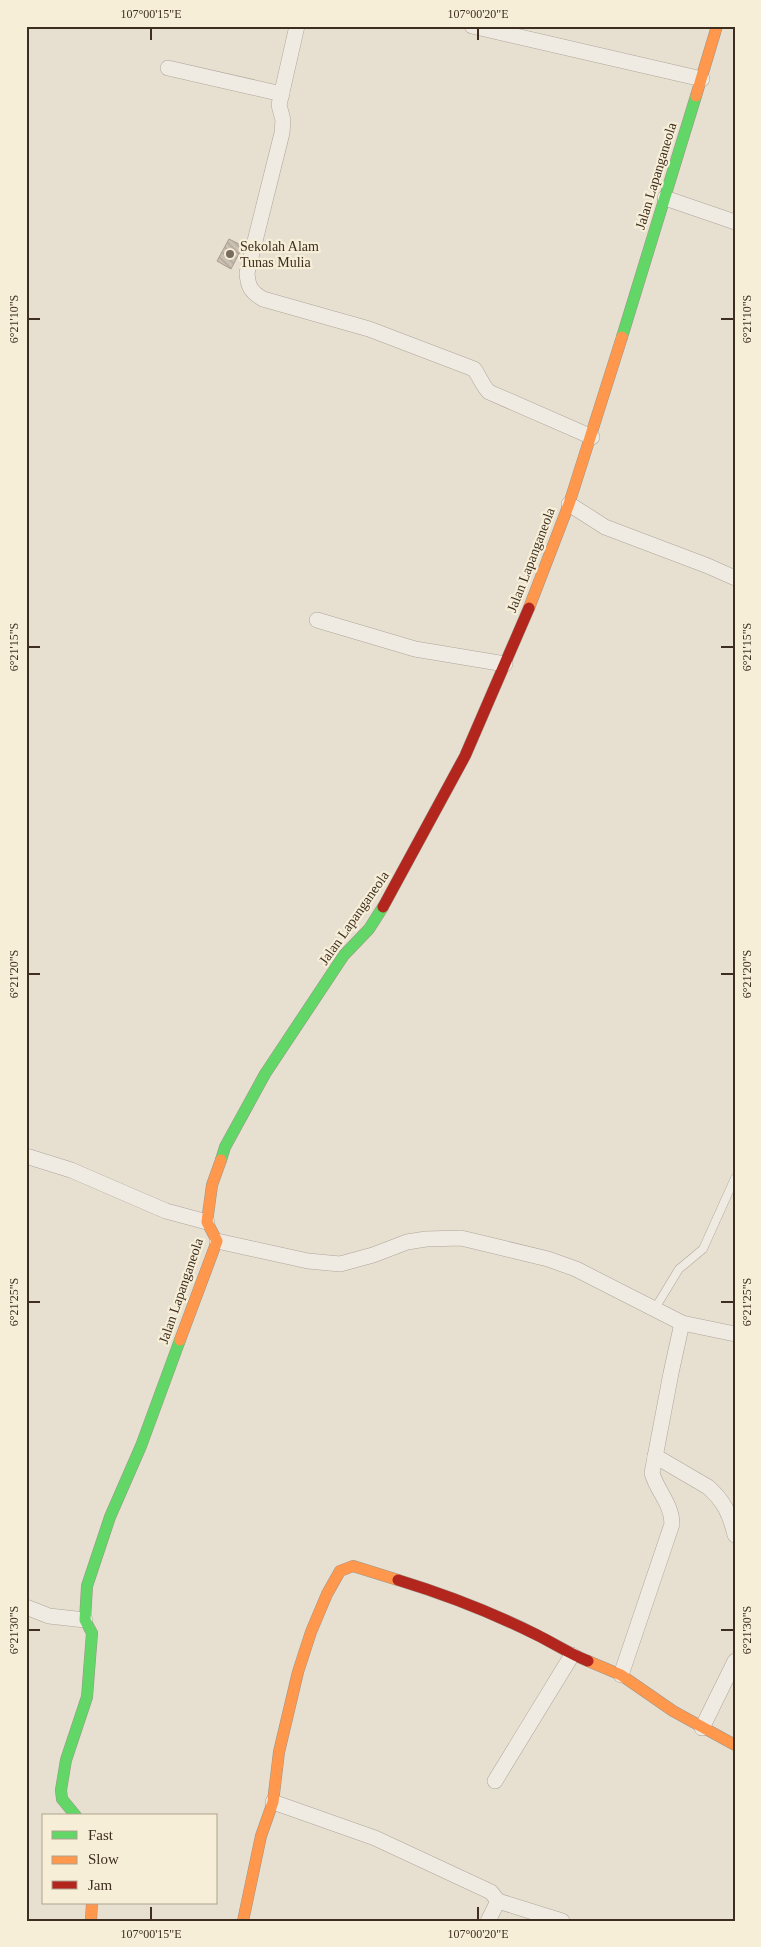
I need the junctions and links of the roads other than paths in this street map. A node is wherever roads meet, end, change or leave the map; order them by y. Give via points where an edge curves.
1 (297, 26) edge
2 (472, 26) edge
3 (717, 26) edge
4 (168, 68) dead end
5 (702, 79) junction
6 (282, 94) junction
7 (665, 198) junction
8 (735, 222) edge
9 (592, 437) junction
10 (569, 504) junction
11 (735, 578) edge
12 (317, 620) dead end
13 (505, 664) junction
14 (26, 1156) edge
15 (735, 1178) edge
16 (207, 1222) junction
17 (217, 1241) junction
18 (654, 1310) junction
19 (682, 1323) junction
20 (735, 1334) edge
21 (654, 1456) junction
22 (734, 1529) edge
23 (26, 1607) edge
24 (85, 1620) junction
25 (572, 1655) junction
26 (735, 1661) edge
27 (620, 1675) junction
28 (702, 1728) junction
29 (735, 1745) edge
30 (494, 1781) dead end
31 (273, 1802) junction
32 (74, 1814) edge
33 (498, 1901) junction
34 (92, 1904) edge
35 (91, 1921) edge
36 (243, 1921) edge
37 (488, 1921) edge
38 (562, 1921) edge

1 - 6 street
2 - 5 street
3 - 5 street, Jalan Lapanganeola
4 - 6 street
5 - 7 street, Jalan Lapanganeola
6 - 9 street via 279,105 284,127 247,273 253,294 369,329 474,369 482,386 489,392
7 - 8 street
7 - 9 street, Jalan Lapanganeola
9 - 10 street, Jalan Lapanganeola
10 - 11 street via 605,527
10 - 13 street, Jalan Lapanganeola
12 - 13 street via 415,649
13 - 16 street, Jalan Lapanganeola via 465,756 394,889 368,928 344,955 265,1074 225,1147 212,1185
14 - 16 street via 71,1170 166,1211
15 - 18 lane via 703,1249 679,1269
16 - 17 street, Jalan Lapanganeola
17 - 18 street via 308,1261 340,1264 407,1242 462,1238 576,1269
17 - 24 street, Jalan Lapanganeola via 124,1488 110,1517 87,1586
18 - 19 street
19 - 20 street
19 - 21 street
21 - 22 street via 715,1493 729,1512
21 - 27 street via 654,1482 665,1498 672,1524
23 - 24 street via 49,1616
24 - 32 street, Jalan Lapanganeola via 92,1633 87,1697 66,1760 61,1790 62,1799
25 - 27 street
25 - 30 street
25 - 31 street via 537,1635 434,1591 353,1566 340,1571 311,1632 298,1672 279,1752
26 - 28 street
27 - 28 street
28 - 29 street
31 - 33 street via 375,1838 491,1892
31 - 36 street via 261,1836
33 - 37 street
33 - 38 street
34 - 35 street

